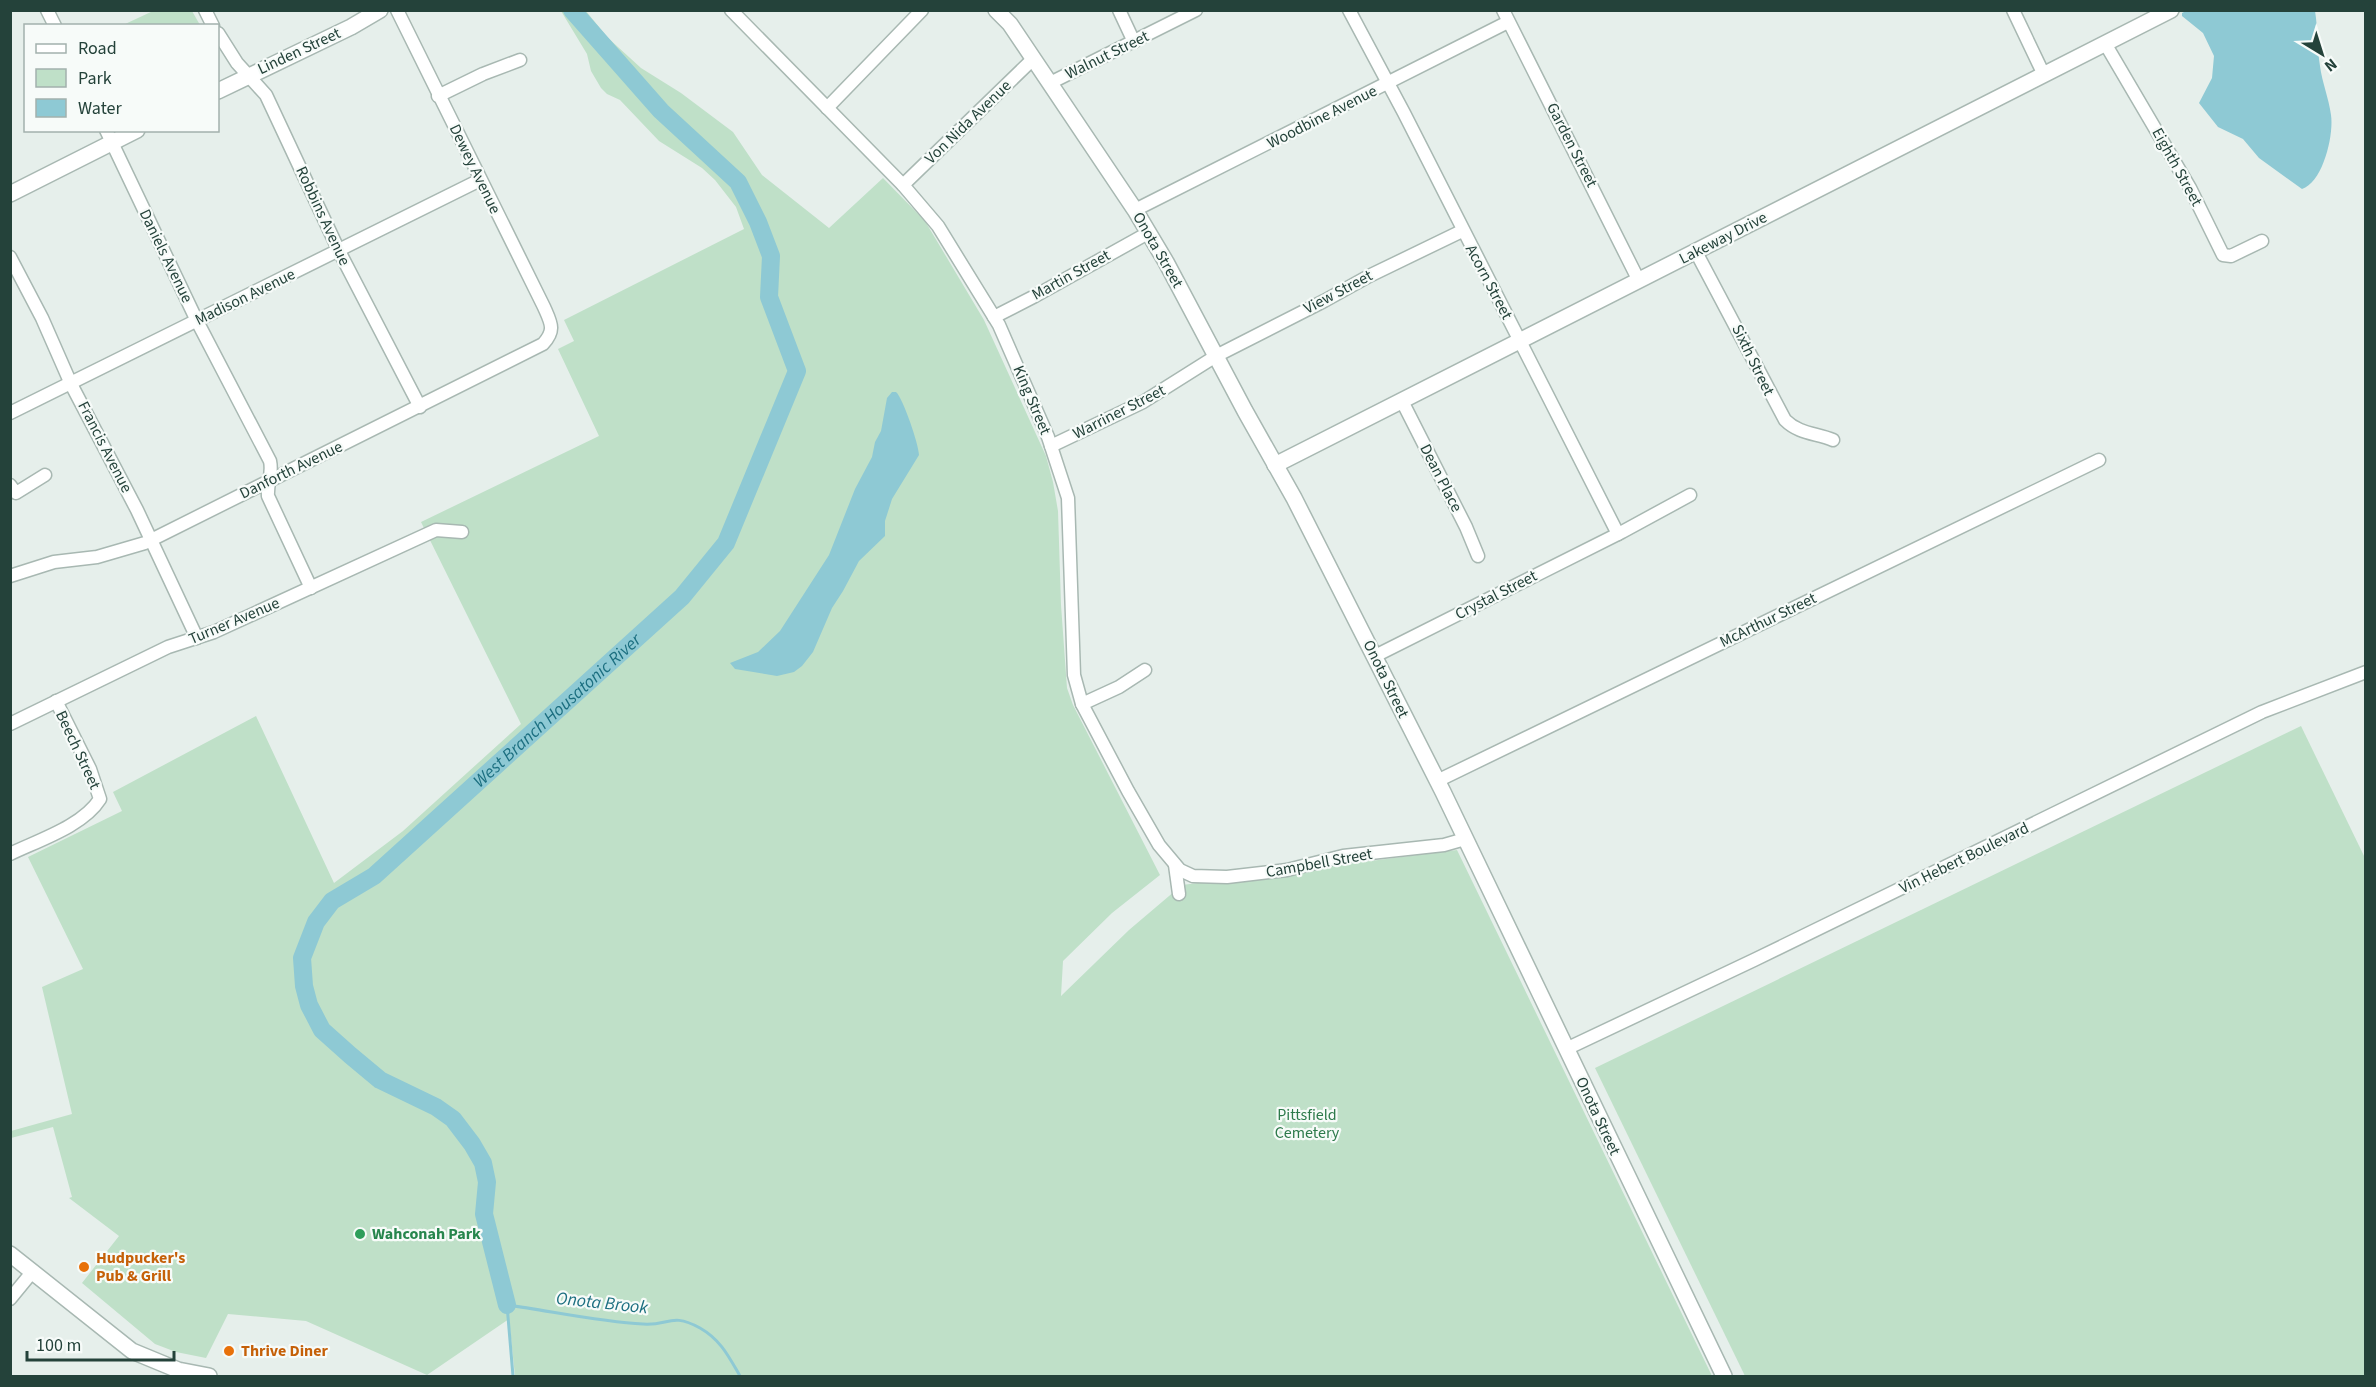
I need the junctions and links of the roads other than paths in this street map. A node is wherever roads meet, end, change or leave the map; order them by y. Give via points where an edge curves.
1 (47, 10) edge
2 (205, 10) edge
3 (380, 10) edge
4 (398, 10) edge
5 (731, 10) edge
6 (922, 10) edge
7 (996, 10) edge
8 (1119, 10) edge
9 (1197, 10) edge
10 (1349, 10) edge
11 (2013, 10) edge
12 (2171, 10) edge
13 (1505, 16) edge
14 (54, 24) edge
15 (212, 24) edge
16 (219, 34) edge
17 (1134, 42) junction
18 (2106, 45) junction
19 (1033, 58) junction
20 (520, 60) dead end
21 (2044, 75) junction
22 (247, 76) junction
23 (1050, 83) junction
24 (1388, 83) junction
25 (219, 90) edge
26 (438, 96) junction
27 (826, 108) junction
28 (129, 132) edge
29 (109, 137) edge
30 (480, 180) junction
31 (903, 185) junction
32 (10, 194) edge
33 (1135, 210) junction
34 (1462, 231) junction
35 (1148, 233) junction
36 (2262, 241) dead end
37 (339, 251) junction
38 (1696, 252) junction
39 (10, 257) edge
40 (1639, 281) junction
41 (994, 317) junction
42 (197, 321) junction
43 (552, 328) joint
44 (1520, 341) junction
45 (1215, 356) junction
46 (71, 384) junction
47 (1402, 401) junction
48 (420, 407) junction
49 (10, 413) edge
50 (1833, 440) dead end
51 (1051, 446) junction
52 (2099, 460) dead end
53 (1275, 465) junction
54 (45, 475) dead end
55 (272, 478) junction
56 (10, 486) edge
57 (1690, 495) dead end
58 (462, 532) dead end
59 (1617, 534) junction
60 (150, 540) junction
61 (1478, 556) dead end
62 (10, 576) edge
63 (311, 588) junction
64 (197, 638) junction
65 (1375, 656) junction
66 (1145, 670) dead end
67 (2366, 672) edge
68 (56, 701) junction
69 (1082, 704) junction
70 (10, 724) edge
71 (1437, 781) junction
72 (1465, 839) junction
73 (10, 854) edge
74 (1175, 865) junction
75 (1179, 894) dead end
76 (1566, 1049) junction
77 (10, 1254) edge
78 (33, 1271) junction
79 (10, 1299) edge
80 (177, 1373) edge
81 (209, 1377) edge
82 (1724, 1377) edge

1 - 14 street
2 - 15 street
3 - 22 street, Linden Street
4 - 26 street, Dewey Avenue
5 - 27 street, King Street
6 - 27 street
7 - 19 street, Onota Street
8 - 17 street
9 - 17 street, Walnut Street
10 - 24 street, Acorn Street
11 - 21 street
12 - 18 street, Lakeway Drive
13 - 24 street, Woodbine Avenue
13 - 40 street, Garden Street
16 - 22 street, Robbins Avenue
17 - 23 street, Walnut Street
18 - 21 street, Lakeway Drive
18 - 36 street, Eighth Street via 2190,188 2223,255 2232,256
19 - 23 street, Onota Street
19 - 31 street, Von Nida Avenue
20 - 26 street
21 - 38 street, Lakeway Drive
22 - 25 street, Linden Street
22 - 37 street, Robbins Avenue via 266,95
23 - 33 street, Onota Street
24 - 33 street, Woodbine Avenue
24 - 34 street, Acorn Street
26 - 30 street, Dewey Avenue
27 - 31 street, King Street
28 - 29 street
29 - 32 street
29 - 42 street, Daniels Avenue
30 - 37 street, Madison Avenue
30 - 43 street, Dewey Avenue
31 - 41 street, King Street via 938,226
33 - 35 street, Onota Street
34 - 44 street, Acorn Street
34 - 45 street, View Street
35 - 41 street, Martin Street
35 - 45 street, Onota Street
37 - 42 street, Madison Avenue
37 - 48 street, Robbins Avenue
38 - 40 street, Lakeway Drive
38 - 50 street, Sixth Street via 1776,408 1802,432
39 - 46 street, Francis Avenue
40 - 44 street, Lakeway Drive
41 - 51 street, King Street
42 - 46 street, Madison Avenue
42 - 55 street, Daniels Avenue via 270,461
43 - 48 street, Danforth Avenue via 543,344
44 - 47 street, Lakeway Drive
44 - 59 street, Acorn Street
45 - 51 street, Warriner Street via 1143,402
45 - 53 street, Onota Street
46 - 49 street, Madison Avenue
46 - 60 street, Francis Avenue
47 - 53 street, Lakeway Drive
47 - 61 street, Dean Place
48 - 55 street, Danforth Avenue
51 - 69 street, King Street via 1068,498 1074,675
52 - 71 street, McArthur Street
53 - 65 street, Onota Street
54 - 56 street via 16,493
55 - 60 street, Danforth Avenue
55 - 63 street, Daniels Avenue via 268,496
57 - 59 street, Crystal Street
58 - 63 street, Turner Avenue via 436,530
59 - 65 street, Crystal Street
60 - 62 street, Danforth Avenue via 97,557 54,562
60 - 64 street, Francis Avenue
63 - 64 street, Turner Avenue
64 - 68 street, Turner Avenue via 168,647
65 - 71 street, Onota Street
66 - 69 street
67 - 76 street, Vin Hebert Boulevard via 2262,712
68 - 70 street, Turner Avenue
68 - 73 street, Beech Street via 90,769 100,799 81,820
69 - 74 street, King Street via 1133,800
71 - 72 street, Onota Street
72 - 74 street, Campbell Street via 1227,878 1193,876
72 - 76 street, Onota Street
74 - 75 street
76 - 82 street, Onota Street
77 - 78 street
78 - 79 street
78 - 80 street via 132,1351
80 - 81 street

